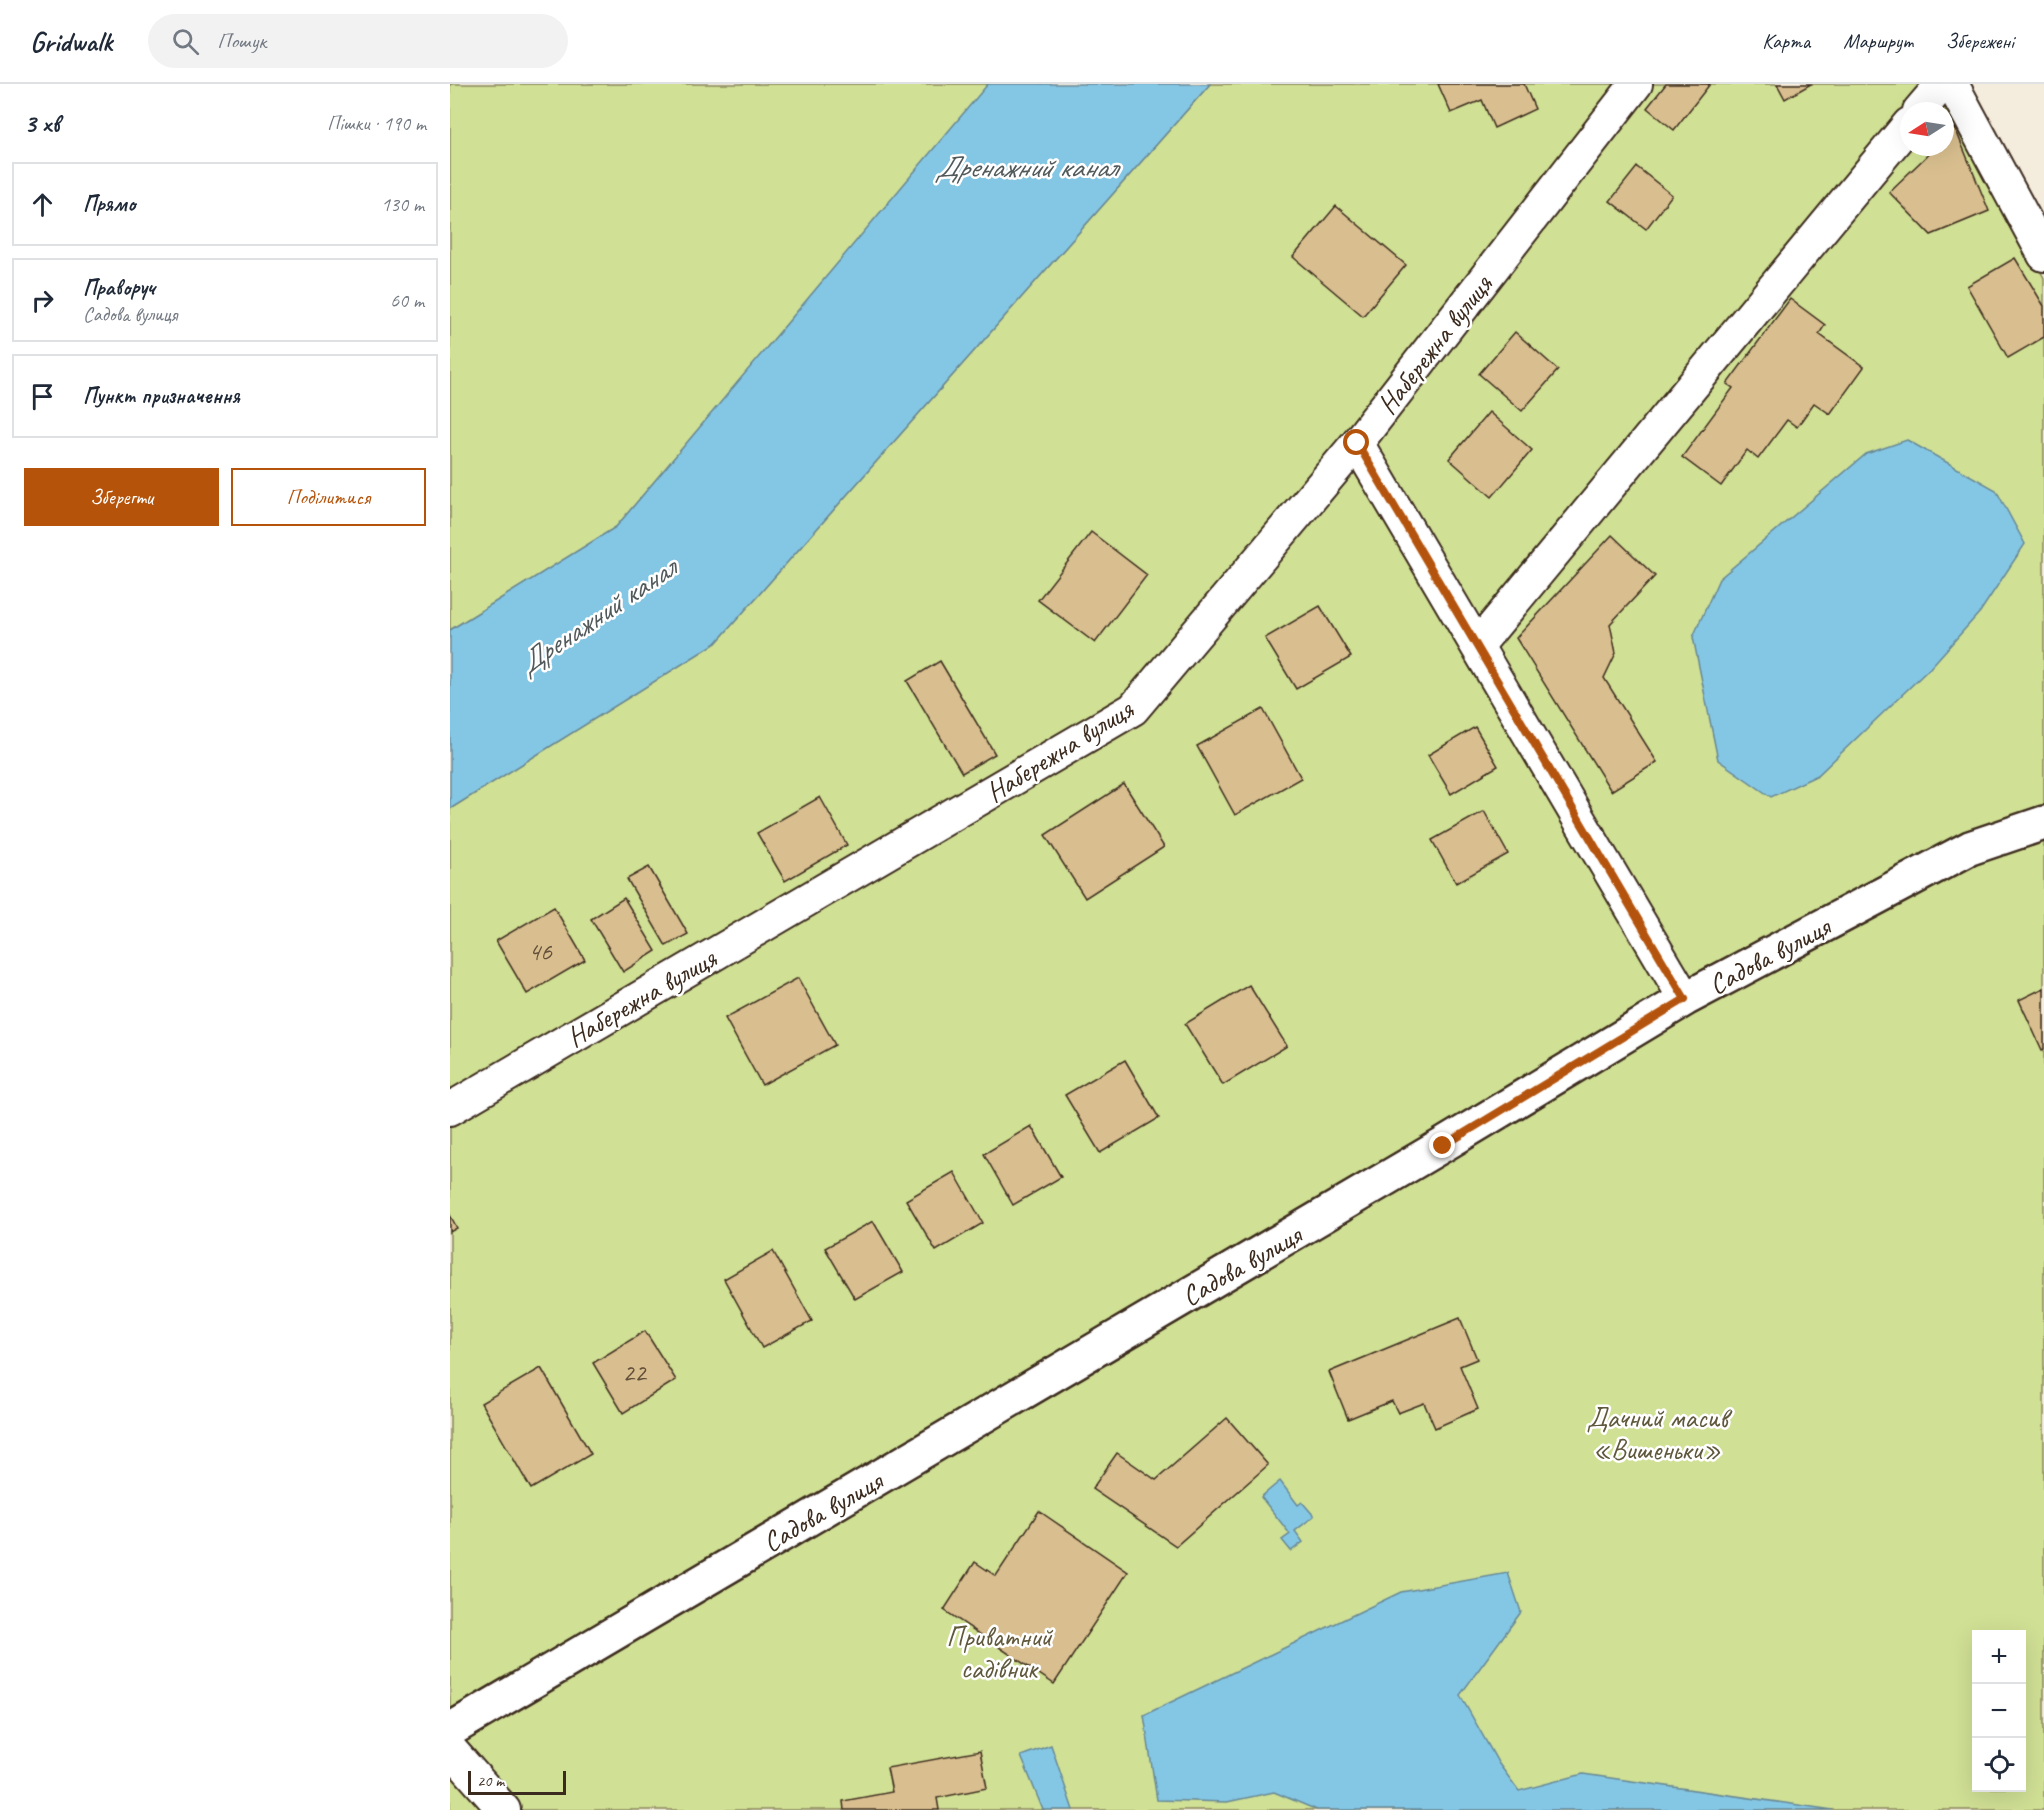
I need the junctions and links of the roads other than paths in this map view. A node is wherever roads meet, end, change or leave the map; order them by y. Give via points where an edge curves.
1 (1636, 84) edge
2 (1942, 84) edge
3 (1952, 84) edge
4 (1927, 102) edge
5 (1900, 135) edge
6 (2044, 255) edge
7 (1357, 443) junction
8 (1478, 645) junction
9 (2044, 824) edge
10 (1685, 999) junction
11 (450, 1109) edge
12 (450, 1730) edge
13 (450, 1749) edge
14 (504, 1810) edge

1 - 7 street, Набережна вулиця
2 - 4 street
3 - 6 street
5 - 8 street
7 - 8 street
7 - 11 street, Набережна вулиця via 1133,709
8 - 10 street
9 - 10 street, Садова вулиця via 1970,848
10 - 12 street, Садова вулиця via 1443,1146
13 - 14 street

